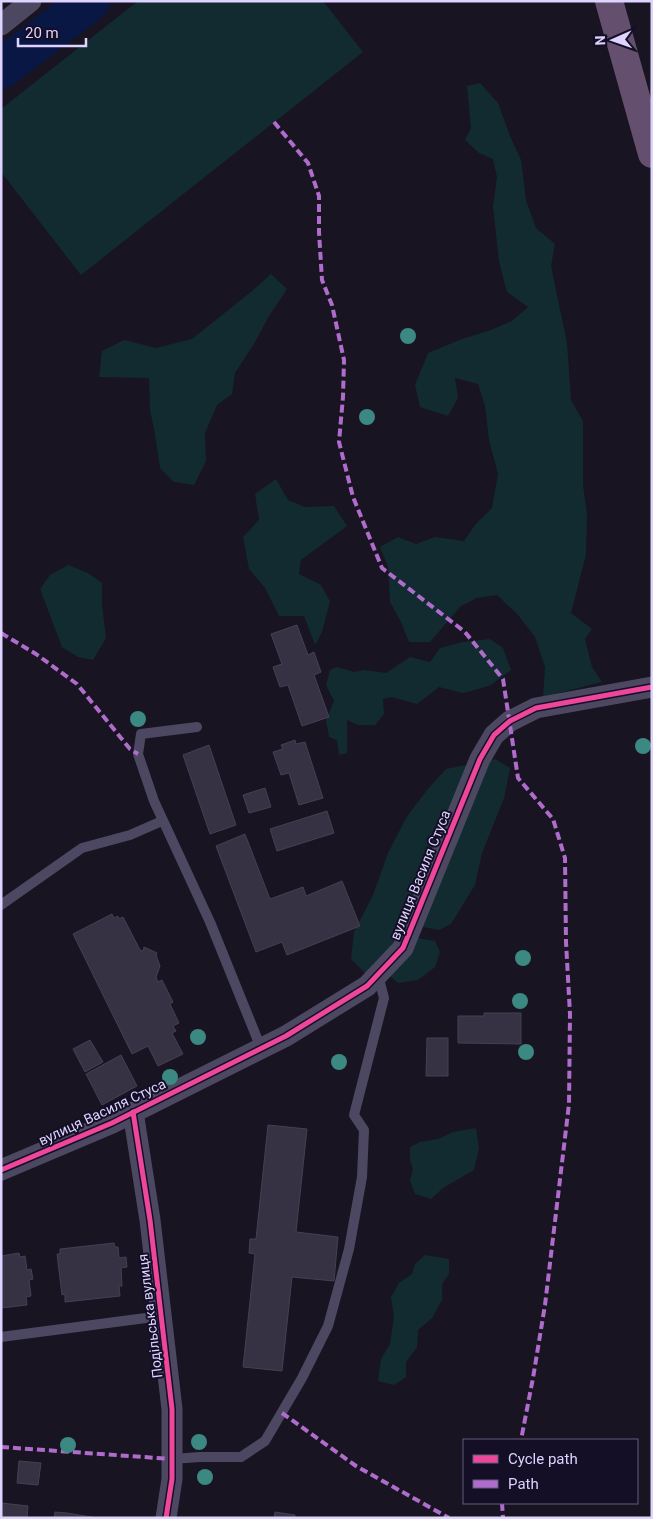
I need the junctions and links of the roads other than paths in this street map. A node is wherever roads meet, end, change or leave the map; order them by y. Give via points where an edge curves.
1 (31, 1) edge
2 (610, 1) edge
3 (1, 24) edge
4 (652, 154) edge
5 (652, 686) edge
6 (197, 727) dead end
7 (162, 821) junction
8 (1, 905) edge
9 (377, 974) junction
10 (260, 1048) junction
11 (133, 1112) junction
12 (1, 1170) edge
13 (161, 1316) junction
14 (1, 1337) edge
15 (172, 1459) junction
16 (166, 1518) edge

1 - 3 street
2 - 4 highway
5 - 9 street, вулиця Василя Стуса via 536,708 510,720 494,734 480,760 403,948
6 - 7 lane via 141,734 138,754
7 - 8 lane via 130,836 82,848
7 - 10 lane via 210,922
9 - 10 street, вулиця Василя Стуса via 366,986 286,1036
9 - 15 lane via 384,998 354,1115 364,1130 362,1177 349,1249 328,1326 265,1441 241,1457
10 - 11 street, вулиця Василя Стуса
11 - 12 street, вулиця Василя Стуса
11 - 13 street, Подільська вулиця
13 - 14 lane
13 - 15 street, Подільська вулиця via 172,1409
15 - 16 street, Подільська вулиця

